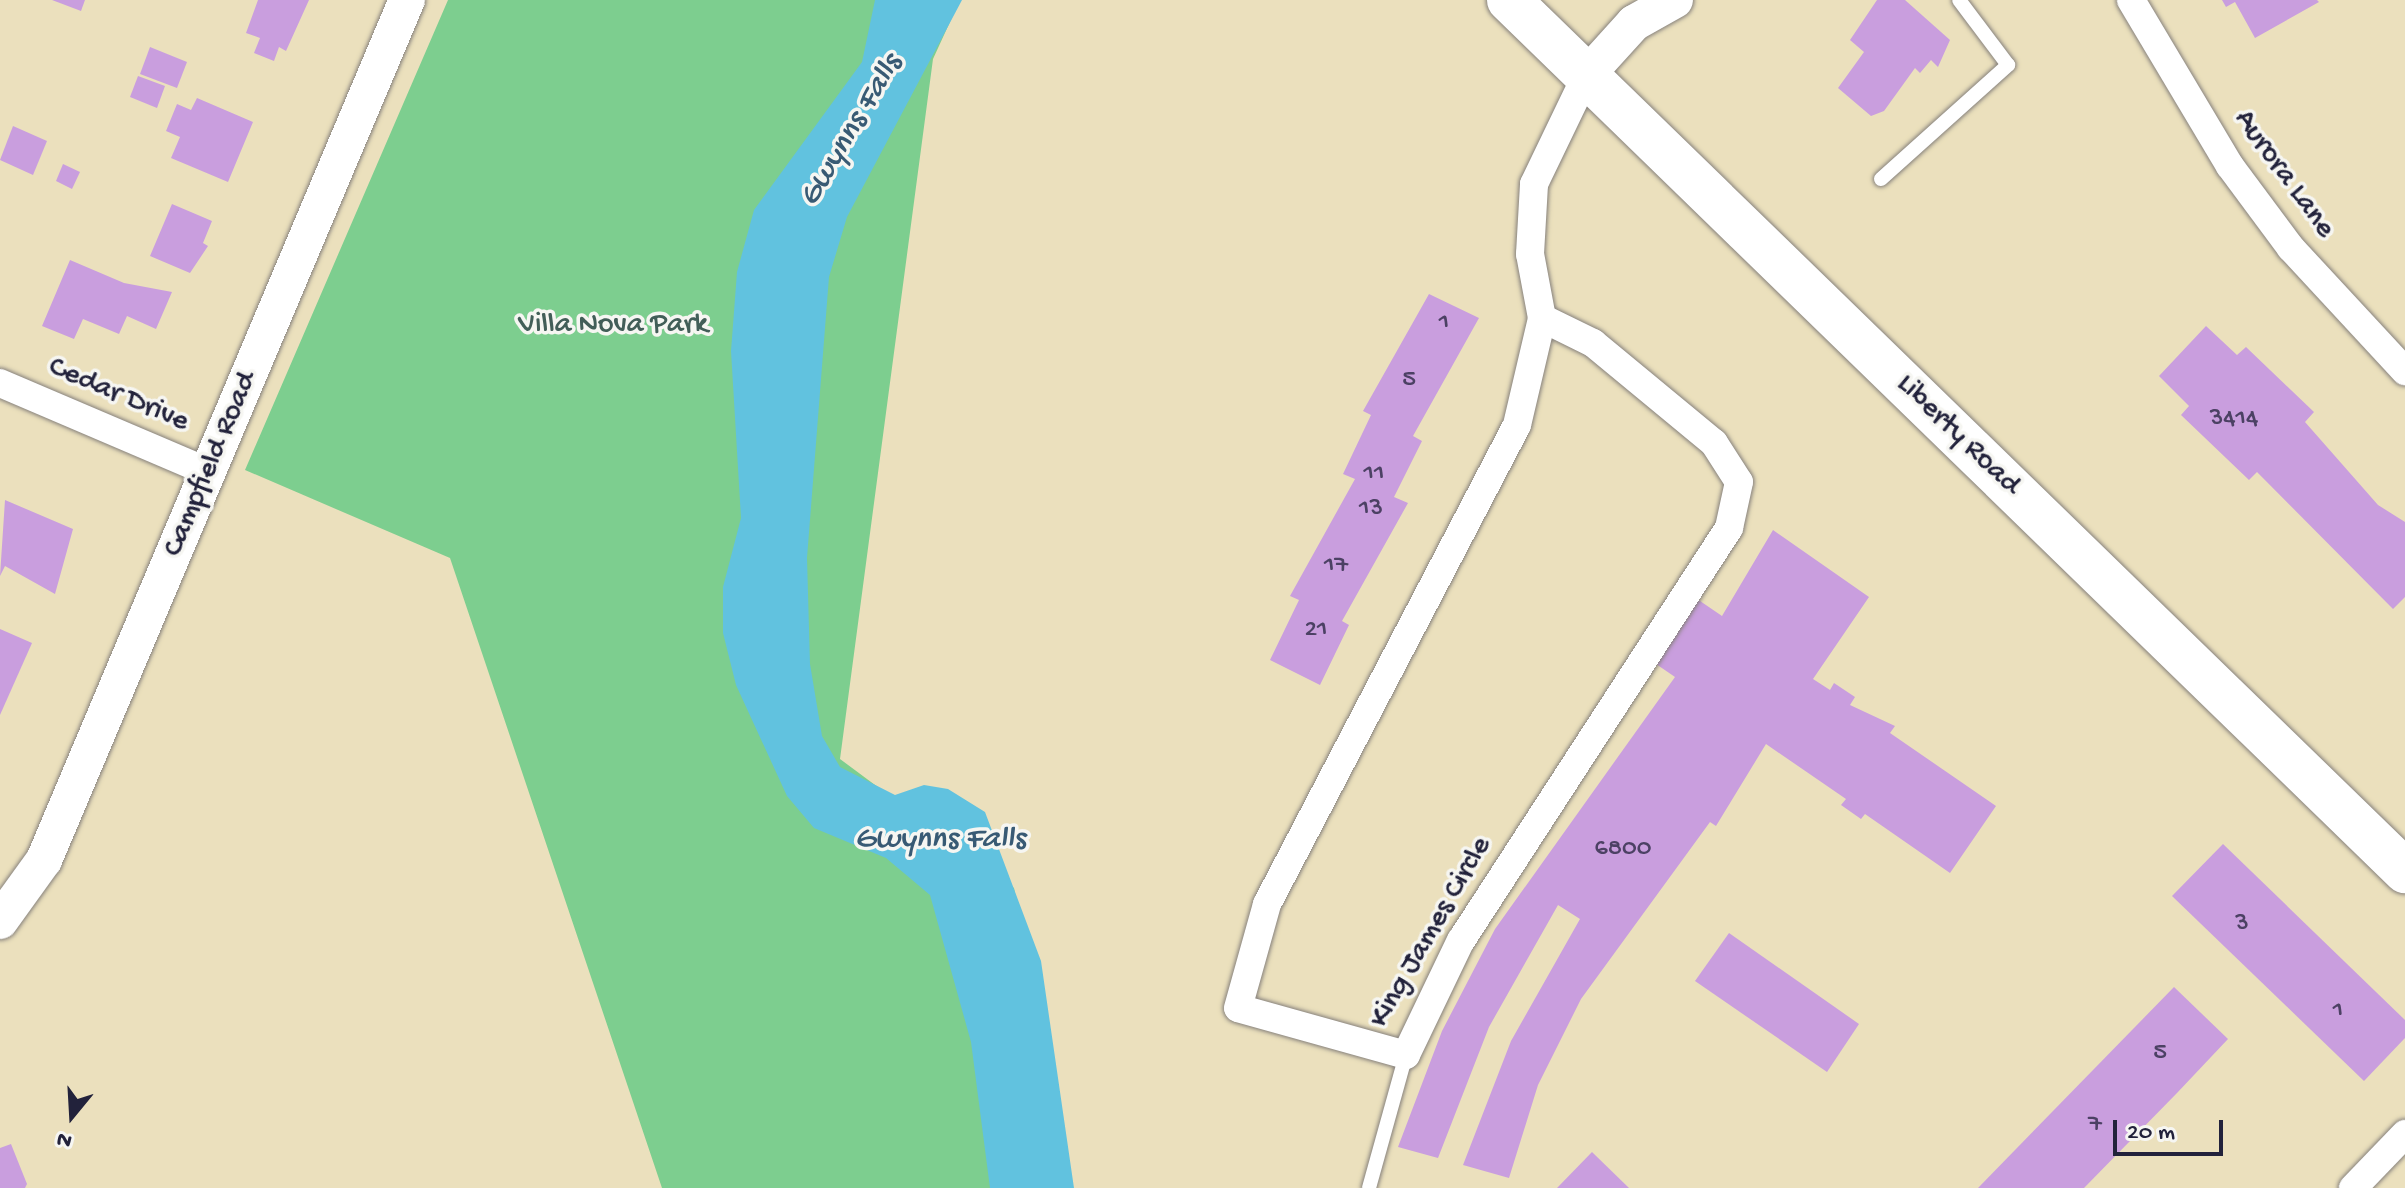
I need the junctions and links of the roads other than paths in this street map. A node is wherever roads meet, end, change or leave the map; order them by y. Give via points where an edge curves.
1 (407, 0) edge
2 (1509, 0) edge
3 (1675, 0) edge
4 (1959, 0) edge
5 (2131, 0) edge
6 (1586, 76) junction
7 (1881, 179) dead end
8 (1542, 318) junction
9 (2405, 371) edge
10 (0, 383) edge
11 (209, 472) junction
12 (2405, 871) edge
13 (0, 921) edge
14 (1406, 1055) junction
15 (2405, 1134) edge
16 (1369, 1188) edge
17 (2353, 1188) edge

1 - 11 street, Campfield Road
2 - 6 main road, Liberty Road
3 - 6 street via 1634,23
4 - 7 lane via 2008,65
5 - 9 street, Aurora Lane via 2247,190
6 - 8 street, King James Circle via 1534,184 1530,254
6 - 12 main road, Liberty Road
8 - 14 street, King James Circle via 1593,343 1714,443 1739,482 1737,505 1461,940
8 - 14 street, King James Circle via 1517,425 1267,904 1238,1008
10 - 11 street, Cedar Drive
11 - 13 street, Campfield Road via 44,860
14 - 16 lane
15 - 17 street

